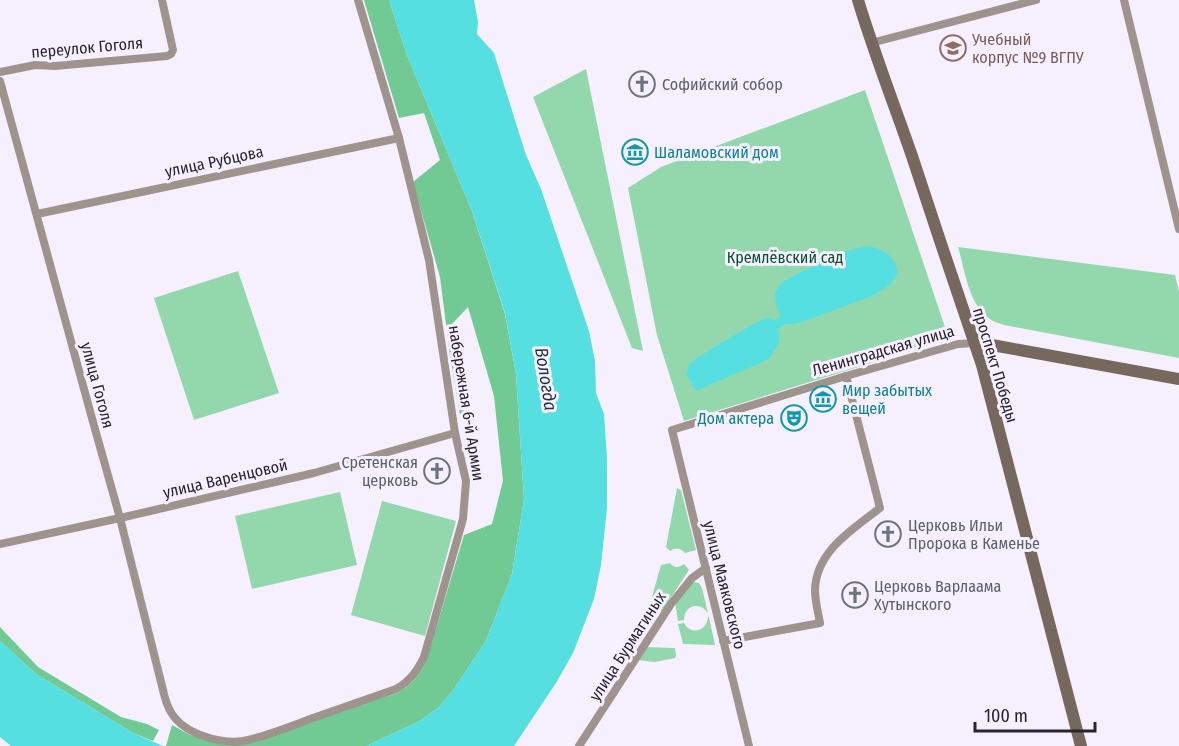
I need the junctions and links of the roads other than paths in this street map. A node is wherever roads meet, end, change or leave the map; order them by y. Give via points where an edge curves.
1 (162, 0) edge
2 (358, 0) edge
3 (858, 0) edge
4 (1036, 0) edge
5 (1124, 0) edge
6 (871, 43) junction
7 (0, 72) edge
8 (0, 81) edge
9 (399, 138) junction
10 (37, 214) junction
11 (1179, 229) edge
12 (975, 344) junction
13 (846, 376) junction
14 (1179, 379) edge
15 (672, 430) joint
16 (455, 433) junction
17 (120, 518) junction
18 (0, 544) edge
19 (706, 568) junction
20 (723, 641) junction
21 (165, 698) joint
22 (579, 746) edge
23 (749, 746) edge
24 (1081, 746) edge

1 - 7 street, переулок Гоголя via 173,50 168,56 34,65
2 - 9 street, набережная 6-й Армии
3 - 6 main road, проспект Победы
4 - 6 street
5 - 11 street
6 - 12 main road, проспект Победы
8 - 10 street, улица Гоголя
9 - 10 street, улица Рубцова
9 - 16 street, набережная 6-й Армии via 429,260
10 - 17 street, улица Гоголя
12 - 13 street, Ленинградская улица via 958,344
12 - 14 main road, Ленинградская улица
12 - 24 main road, проспект Победы
13 - 15 street, Ленинградская улица
13 - 20 street via 880,508 830,550 815,586 820,622
15 - 19 street, улица Маяковского
16 - 17 street, улица Варенцовой via 314,473
16 - 21 street, набережная 6-й Армии via 466,481 463,519 424,657 412,678 396,689 242,741 220,741 184,726 169,710
17 - 18 street, улица Варенцовой
17 - 21 street, улица Гоголя
19 - 20 street, улица Маяковского
19 - 22 street, улица Бурмагиных via 692,578 671,604
20 - 23 street, улица Маяковского

